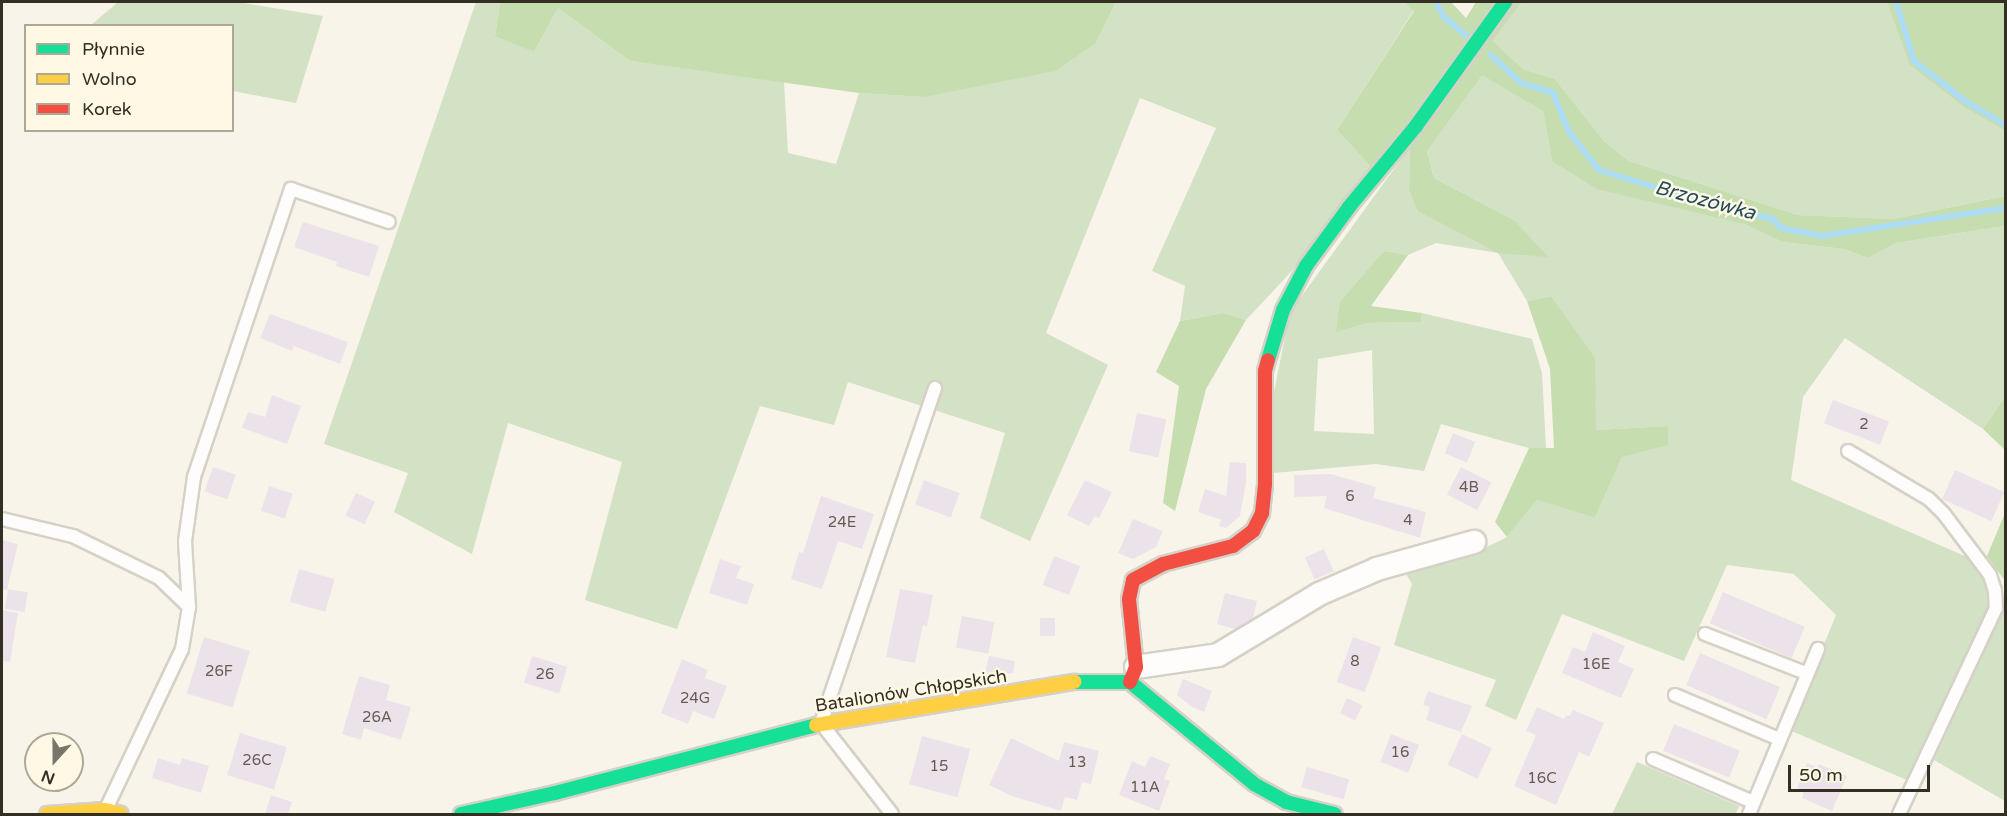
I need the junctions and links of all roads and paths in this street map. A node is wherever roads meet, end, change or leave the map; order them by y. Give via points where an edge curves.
1 (1505, 2) edge
2 (389, 222) dead end
3 (935, 388) dead end
4 (1848, 451) dead end
5 (2, 519) edge
6 (1474, 542) dead end
7 (189, 607) junction
8 (1705, 634) dead end
9 (1818, 649) dead end
10 (1133, 674) junction
11 (1808, 674) junction
12 (1675, 695) dead end
13 (820, 723) junction
14 (1779, 739) junction
15 (1653, 759) dead end
16 (1751, 808) edge
17 (105, 810) junction
18 (47, 814) edge
19 (121, 814) edge
20 (461, 814) edge
21 (892, 814) edge
22 (1335, 814) edge
23 (1899, 814) edge

1 - 10 street via 1416,126 1306,266 1283,310 1265,371 1263,513 1253,531 1233,546 1163,564 1133,580 1129,599
2 - 7 lane via 291,189 194,477 185,541
3 - 13 lane
4 - 23 lane via 1929,498 1990,575 1995,591 1996,608
5 - 7 lane via 73,536 159,578
6 - 10 street via 1377,570 1319,594 1218,655
7 - 17 lane via 182,649
8 - 11 lane
9 - 11 lane
10 - 13 street, Batalionów Chłopskich
10 - 22 street via 1157,702 1254,784 1286,802
11 - 14 lane
12 - 14 lane
13 - 20 street, Batalionów Chłopskich
13 - 21 lane
14 - 16 lane
15 - 16 lane
17 - 18 street
17 - 19 street

